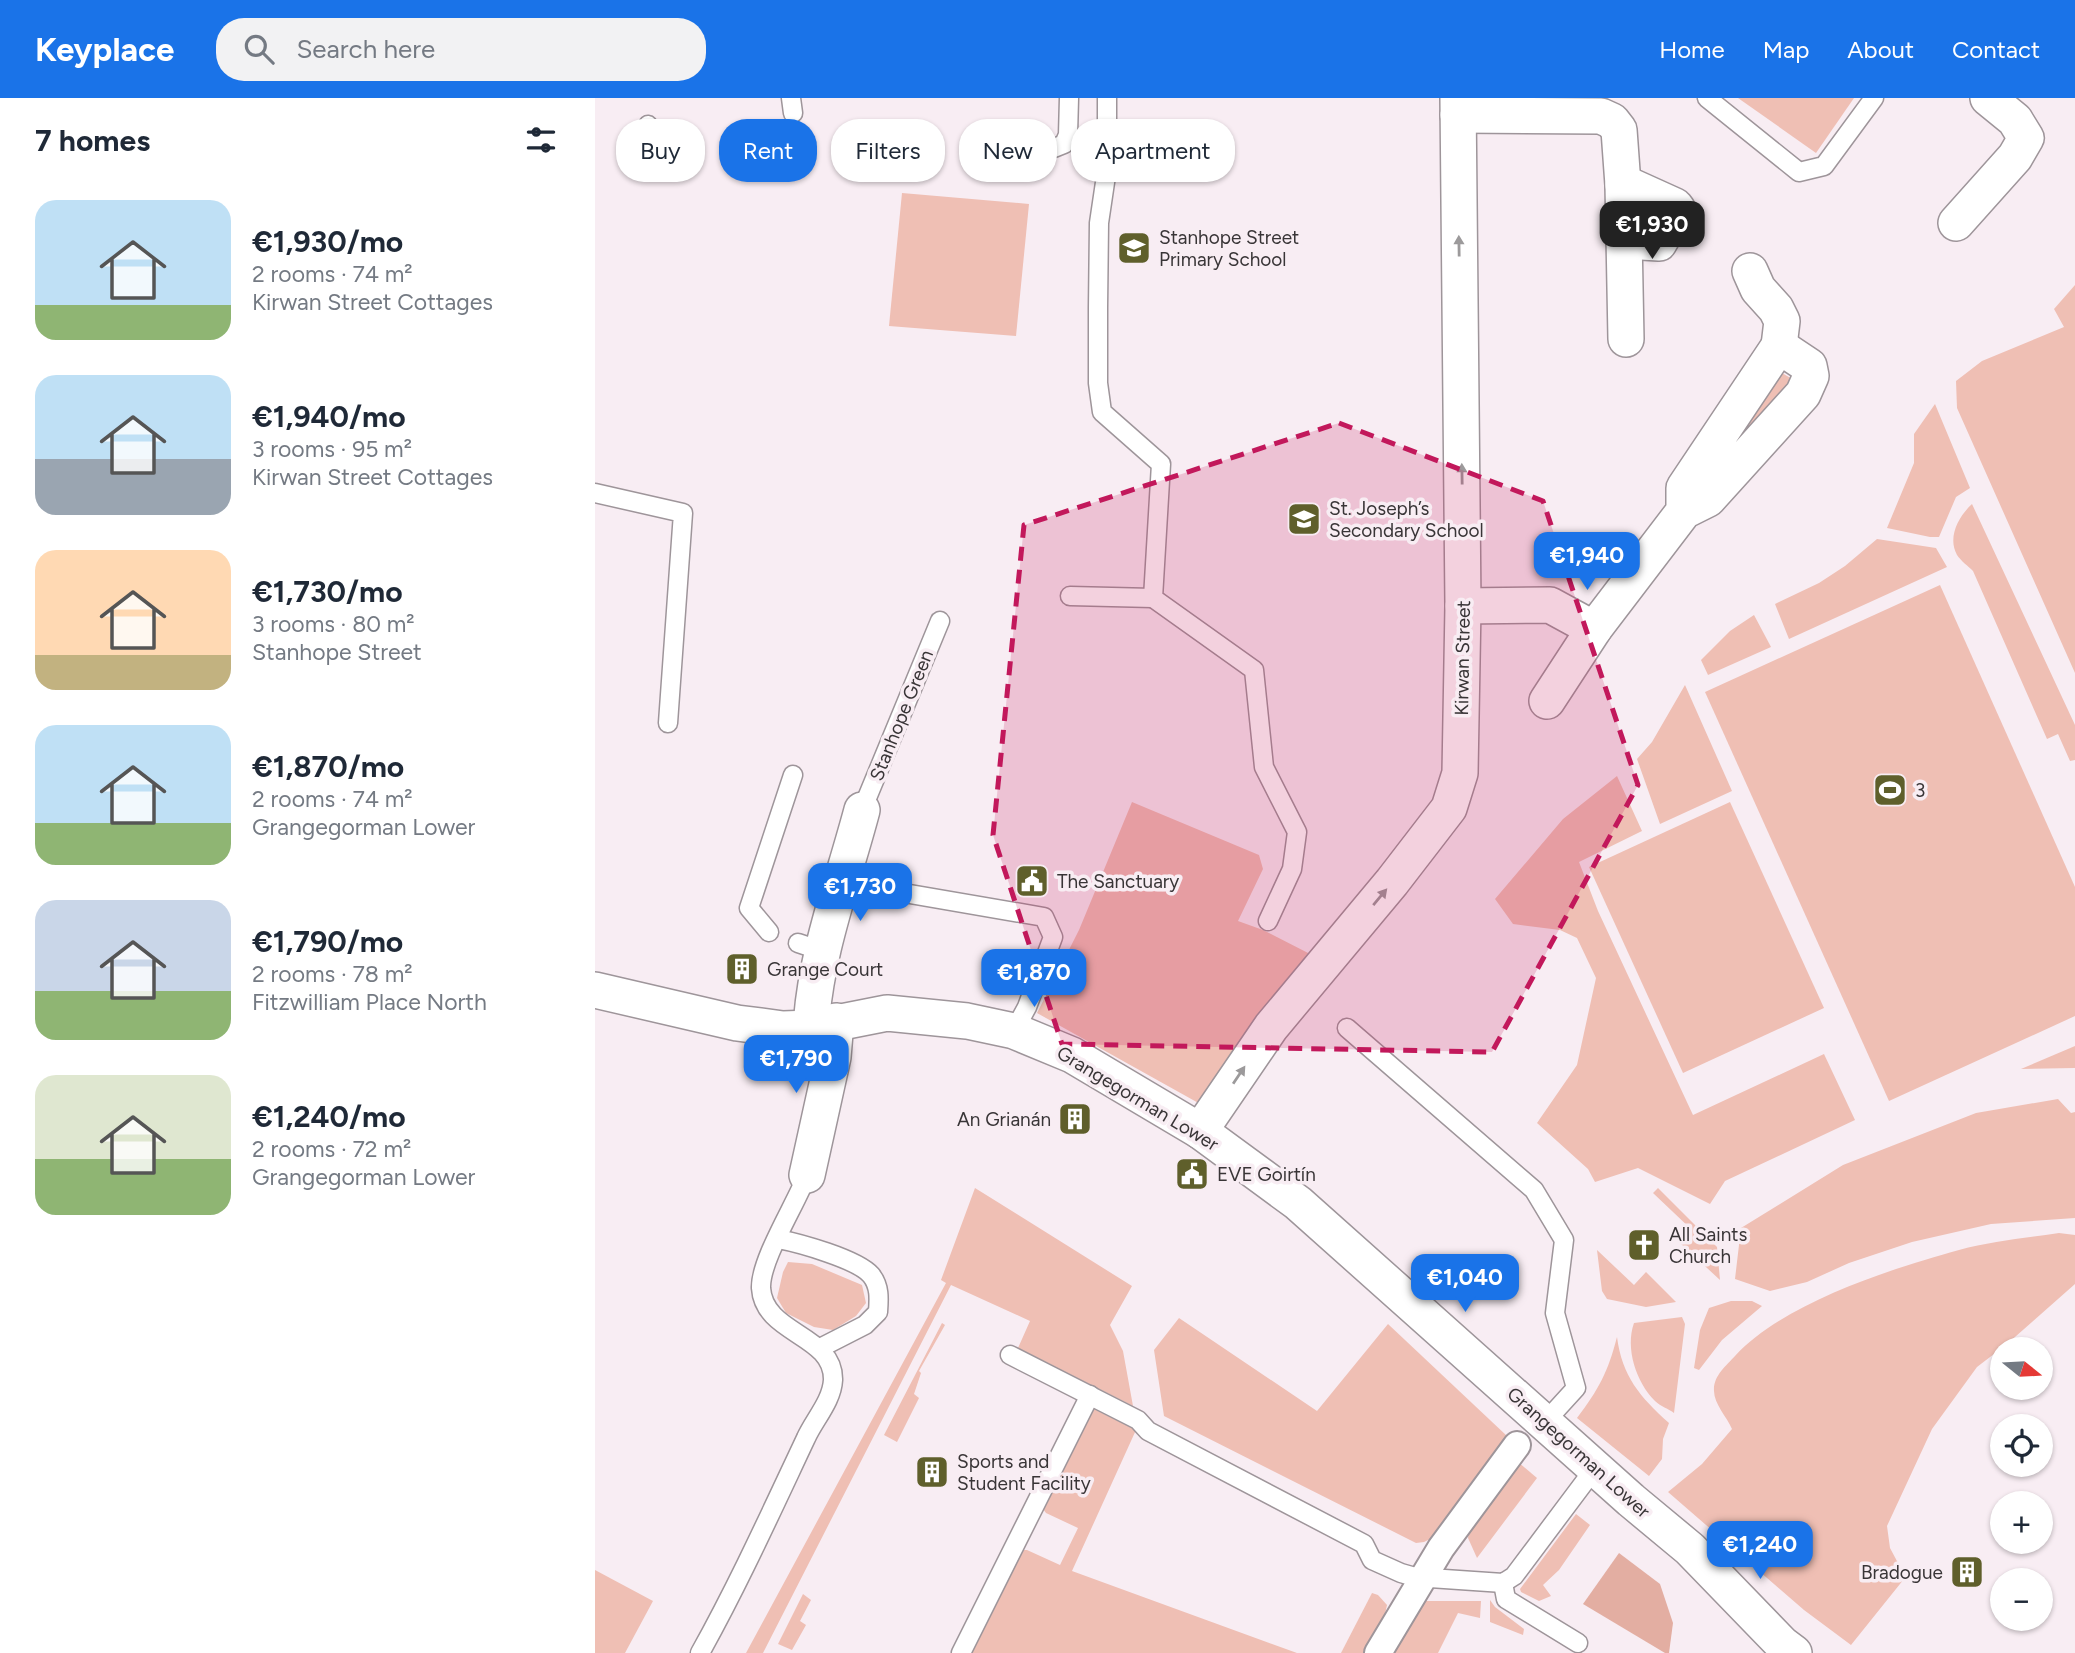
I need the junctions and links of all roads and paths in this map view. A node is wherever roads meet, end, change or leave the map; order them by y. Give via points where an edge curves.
1 (1069, 98) edge
2 (1107, 98) edge
3 (1707, 98) edge
4 (1874, 98) edge
5 (1988, 98) edge
6 (1458, 106) edge
7 (1057, 147) edge
8 (1623, 185) junction
9 (1956, 223) dead end
10 (1624, 241) junction
11 (1750, 271) dead end
12 (1626, 339) dead end
13 (1779, 346) junction
14 (595, 493) edge
15 (1684, 511) junction
16 (1070, 596) dead end
17 (1153, 598) junction
18 (1463, 606) junction
19 (940, 621) dead end
20 (1594, 629) junction
21 (1547, 701) dead end
22 (668, 723) dead end
23 (793, 775) dead end
24 (862, 810) joint
25 (844, 878) junction
26 (1268, 921) dead end
27 (769, 932) dead end
28 (595, 990) edge
29 (824, 1025) junction
30 (1347, 1028) dead end
31 (1014, 1031) junction
32 (1200, 1131) junction
33 (807, 1175) joint
34 (778, 1239) junction
35 (820, 1348) junction
36 (1010, 1355) dead end
37 (1090, 1395) junction
38 (1545, 1422) junction
39 (1517, 1444) dead end
40 (1595, 1468) junction
41 (1424, 1577) junction
42 (1503, 1583) junction
43 (1578, 1643) dead end
44 (700, 1653) edge
45 (961, 1653) edge
46 (1378, 1653) edge
47 (1794, 1653) edge

1 - 7 lane via 1068,135
2 - 17 lane via 1107,169 1099,223 1098,383 1101,412 1161,464
3 - 4 lane via 1799,172 1824,166
5 - 9 street via 2015,120 2026,138 2015,157
6 - 8 street via 1601,116 1612,121 1619,130
18 -> 6 street, Kirwan Street
8 - 10 street
8 - 10 street via 1678,210 1659,243
10 - 12 street
11 - 13 street via 1782,321
13 - 15 street via 1684,488
13 - 15 street via 1809,366 1811,376 1803,394 1708,499
14 - 22 lane via 683,513
15 - 20 street
16 - 17 lane
17 - 26 lane via 1254,670 1263,767 1297,832 1292,869
18 - 20 street via 1550,605
32 -> 18 street, Kirwan Street via 1271,1027 1449,808 1460,773
19 - 24 lane, Stanhope Green
20 - 21 street
23 - 27 lane via 749,908
24 - 25 street
25 - 29 street via 810,947 813,992
25 - 31 lane via 875,888 1044,917 1053,937
28 - 29 street, Grangegorman Lower via 737,1023 783,1029
29 - 31 street, Grangegorman Lower via 887,1013
29 - 33 street via 833,1057
30 - 38 lane via 1534,1190 1564,1240 1555,1313 1576,1388
31 - 32 street, Grangegorman Lower via 1072,1055
32 - 38 street, Grangegorman Lower via 1298,1203
33 - 34 lane
34 - 35 lane via 761,1289 769,1311 785,1328
34 - 35 lane via 853,1264 870,1274 879,1290 879,1312 872,1319
35 - 44 lane via 833,1379 830,1394
36 - 37 lane
37 - 41 lane via 1138,1420 1148,1431 1364,1544 1372,1560
37 - 45 lane
38 - 40 street, Grangegorman Lower
39 - 41 street
40 - 42 lane via 1514,1576
40 - 47 street, Grangegorman Lower via 1690,1549
41 - 42 lane
41 - 46 street
42 - 43 lane via 1506,1599

